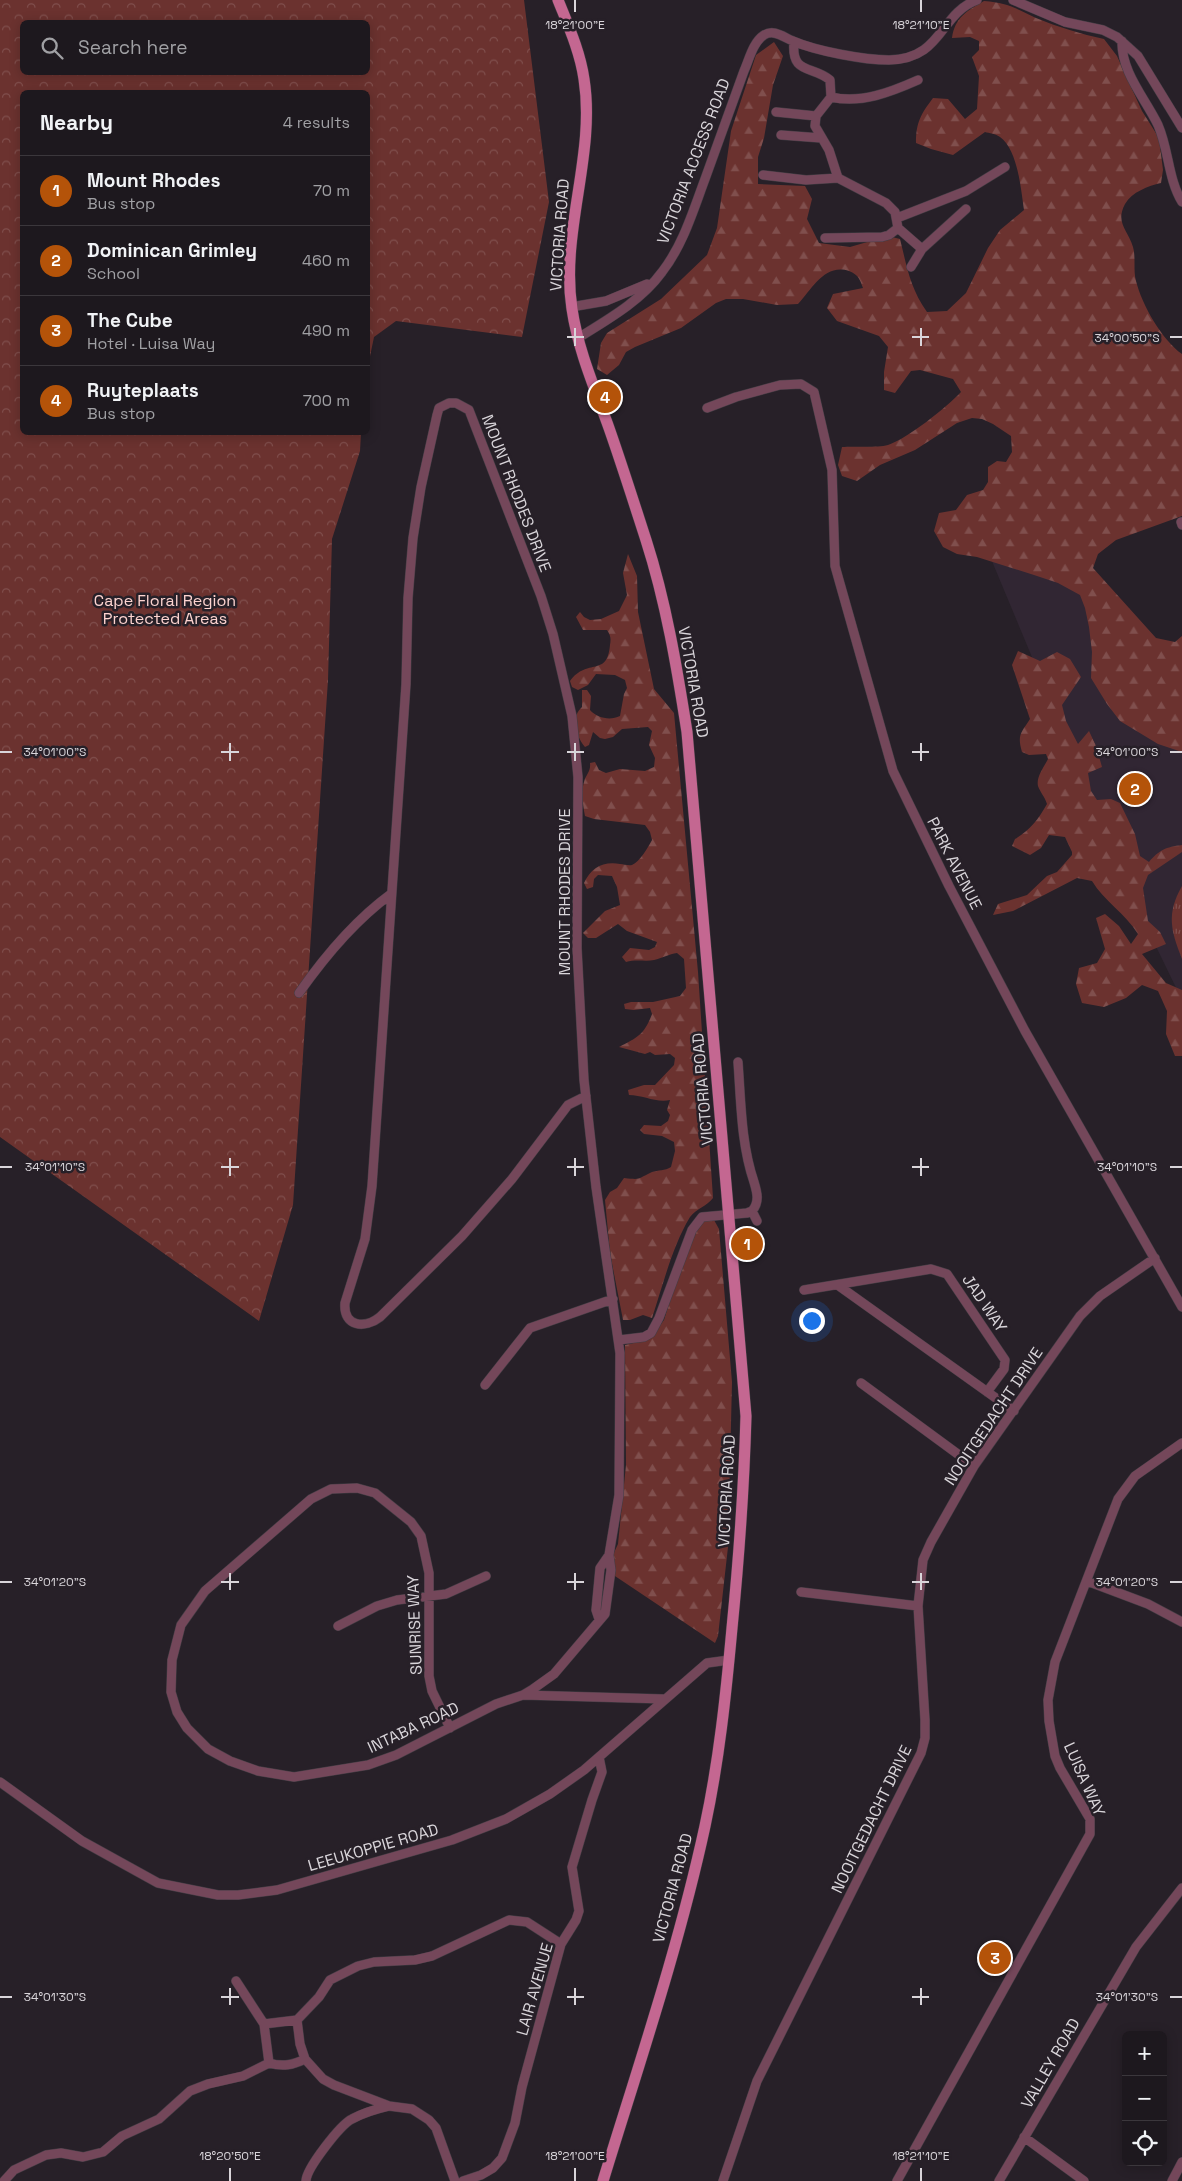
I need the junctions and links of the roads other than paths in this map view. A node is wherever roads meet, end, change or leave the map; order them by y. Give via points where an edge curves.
1 (558, 0) edge
2 (977, 0) edge
3 (1012, 0) edge
4 (1122, 41) junction
5 (794, 42) junction
6 (918, 80) dead end
7 (831, 97) junction
8 (776, 112) dead end
9 (816, 116) junction
10 (1182, 128) edge
11 (781, 135) dead end
12 (820, 138) junction
13 (1006, 167) dead end
14 (763, 175) dead end
15 (838, 178) junction
16 (1182, 202) edge
17 (966, 209) dead end
18 (897, 218) junction
19 (898, 228) junction
20 (825, 238) dead end
21 (922, 248) junction
22 (911, 267) dead end
23 (654, 280) junction
24 (571, 307) junction
25 (578, 338) junction
26 (707, 408) dead end
27 (391, 894) junction
28 (299, 992) dead end
29 (738, 1062) dead end
30 (586, 1096) junction
31 (752, 1211) junction
32 (728, 1215) junction
33 (757, 1221) dead end
34 (1155, 1258) junction
35 (839, 1286) junction
36 (804, 1290) dead end
37 (613, 1299) junction
38 (1182, 1307) edge
39 (619, 1340) junction
40 (861, 1383) dead end
41 (485, 1386) dead end
42 (987, 1392) junction
43 (1014, 1412) junction
44 (1182, 1443) edge
45 (974, 1466) junction
46 (259, 1544) joint
47 (609, 1555) joint
48 (486, 1576) dead end
49 (1087, 1581) junction
50 (801, 1592) dead end
51 (430, 1597) junction
52 (918, 1606) junction
53 (1182, 1622) edge
54 (338, 1626) dead end
55 (729, 1660) junction
56 (523, 1695) junction
57 (664, 1699) junction
58 (450, 1728) junction
59 (599, 1757) junction
60 (0, 1782) edge
61 (1182, 1888) edge
62 (561, 1944) junction
63 (236, 1981) dead end
64 (297, 2020) junction
65 (264, 2024) junction
66 (306, 2060) junction
67 (269, 2063) junction
68 (388, 2106) junction
69 (1024, 2137) junction
70 (1182, 2162) edge
71 (4, 2181) edge
72 (306, 2181) edge
73 (456, 2181) edge
74 (463, 2181) edge
75 (603, 2181) edge
76 (723, 2181) edge
77 (897, 2181) edge
78 (999, 2181) edge
79 (1084, 2181) edge
80 (1172, 2181) edge

1 - 24 main road, VICTORIA ROAD via 575,42 585,94 585,140 571,255
2 - 5 street via 959,11 933,44 901,59 871,59
3 - 4 street via 1064,22 1103,30
4 - 10 street via 1138,56
4 - 16 street via 1122,51 1134,83 1158,126
5 - 7 street via 797,63 830,80
5 - 23 street, VICTORIA ACCESS ROAD via 770,33 754,48 686,229 674,254
6 - 7 street via 894,91 863,98 841,100
7 - 9 street
8 - 9 street
9 - 12 street via 815,126
11 - 12 street
12 - 15 street via 829,150
13 - 18 street via 966,190
14 - 15 street via 806,180
15 - 18 street via 886,203
17 - 21 street
18 - 19 street
19 - 20 street via 882,237
19 - 21 street
21 - 22 street
23 - 24 street, VICTORIA ACCESS ROAD via 606,301
23 - 25 street, VICTORIA ACCESS ROAD via 622,310
24 - 25 main road, VICTORIA ROAD
25 - 32 main road, VICTORIA ROAD via 647,543 677,667 687,732
26 - 34 street, PARK AVENUE via 780,385 801,384 814,392 832,470 835,566 893,771 1025,1031
27 - 28 street via 362,916
27 - 30 street, MOUNT RHODES DRIVE via 372,1186 364,1239 344,1309 348,1318 364,1325 380,1317 462,1236 512,1179 568,1105
27 - 30 street, MOUNT RHODES DRIVE via 406,694 412,538 436,415 439,408 456,403 469,410 541,596 572,716 578,778 577,948
29 - 31 street via 748,1160 757,1192 757,1203
30 - 37 street, MOUNT RHODES DRIVE via 594,1179
31 - 32 street
31 - 33 street
32 - 39 street via 707,1216 696,1223 651,1334
32 - 55 main road, VICTORIA ROAD via 746,1416 744,1490
34 - 38 street, PARK AVENUE
34 - 43 street, NOOITGEDACHT DRIVE via 1091,1304 1032,1382
35 - 36 street, JAD WAY
35 - 42 street
35 - 42 street, JAD WAY via 931,1269 947,1274 1005,1360 1004,1369
37 - 39 street, MOUNT RHODES DRIVE
37 - 41 street via 530,1328
39 - 47 street, MOUNT RHODES DRIVE via 619,1495
40 - 45 street
42 - 43 street
43 - 45 street, NOOITGEDACHT DRIVE
44 - 49 street, LUISA WAY via 1149,1464 1126,1486
45 - 52 street, NOOITGEDACHT DRIVE via 923,1560
46 - 51 street, SUNRISE WAY via 311,1499 331,1489 357,1488 375,1493 411,1522 421,1536 429,1573
46 - 58 street, INTABA ROAD via 205,1591 182,1625 172,1660 171,1692 177,1712 187,1728 208,1749 258,1771 294,1777 368,1765
47 - 56 street, INTABA ROAD via 600,1568 596,1610 599,1619 554,1674
48 - 51 street via 464,1587
49 - 53 street via 1148,1604
49 - 77 street, LUISA WAY via 1055,1662 1048,1700 1055,1756 1090,1819 1090,1834
50 - 52 street
51 - 54 street via 397,1600 377,1606
51 - 58 street, SUNRISE WAY via 429,1676 432,1691
52 - 76 street, NOOITGEDACHT DRIVE via 925,1720 921,1752 757,2081
55 - 57 street, LEEUKOPPIE ROAD via 707,1663
55 - 75 main road, VICTORIA ROAD via 714,1777 691,1887
56 - 57 street, INTABA ROAD
56 - 58 street, INTABA ROAD via 496,1704
57 - 59 street, LEEUKOPPIE ROAD
59 - 60 street, LEEUKOPPIE ROAD via 550,1794 475,1832 296,1885 238,1895 218,1895 150,1880 82,1841
59 - 62 street, LAIR AVENUE via 602,1772 572,1867 579,1911
61 - 69 street, VALLEY ROAD via 1136,1948
62 - 64 street via 527,1922 515,1919 501,1922 432,1956 374,1962 343,1972 330,1980
62 - 74 street, LAIR AVENUE via 515,2123 502,2158 488,2172
63 - 65 street
64 - 65 street
64 - 66 street
65 - 67 street
66 - 67 street via 281,2066
66 - 68 street via 323,2079
67 - 71 street via 242,2076 190,2091 160,2120 122,2136 103,2152 83,2157 61,2153 46,2155 19,2167
68 - 72 street via 350,2120 308,2171
68 - 73 street via 412,2109 429,2120 436,2128
69 - 78 street, VALLEY ROAD
69 - 79 street
70 - 80 street

